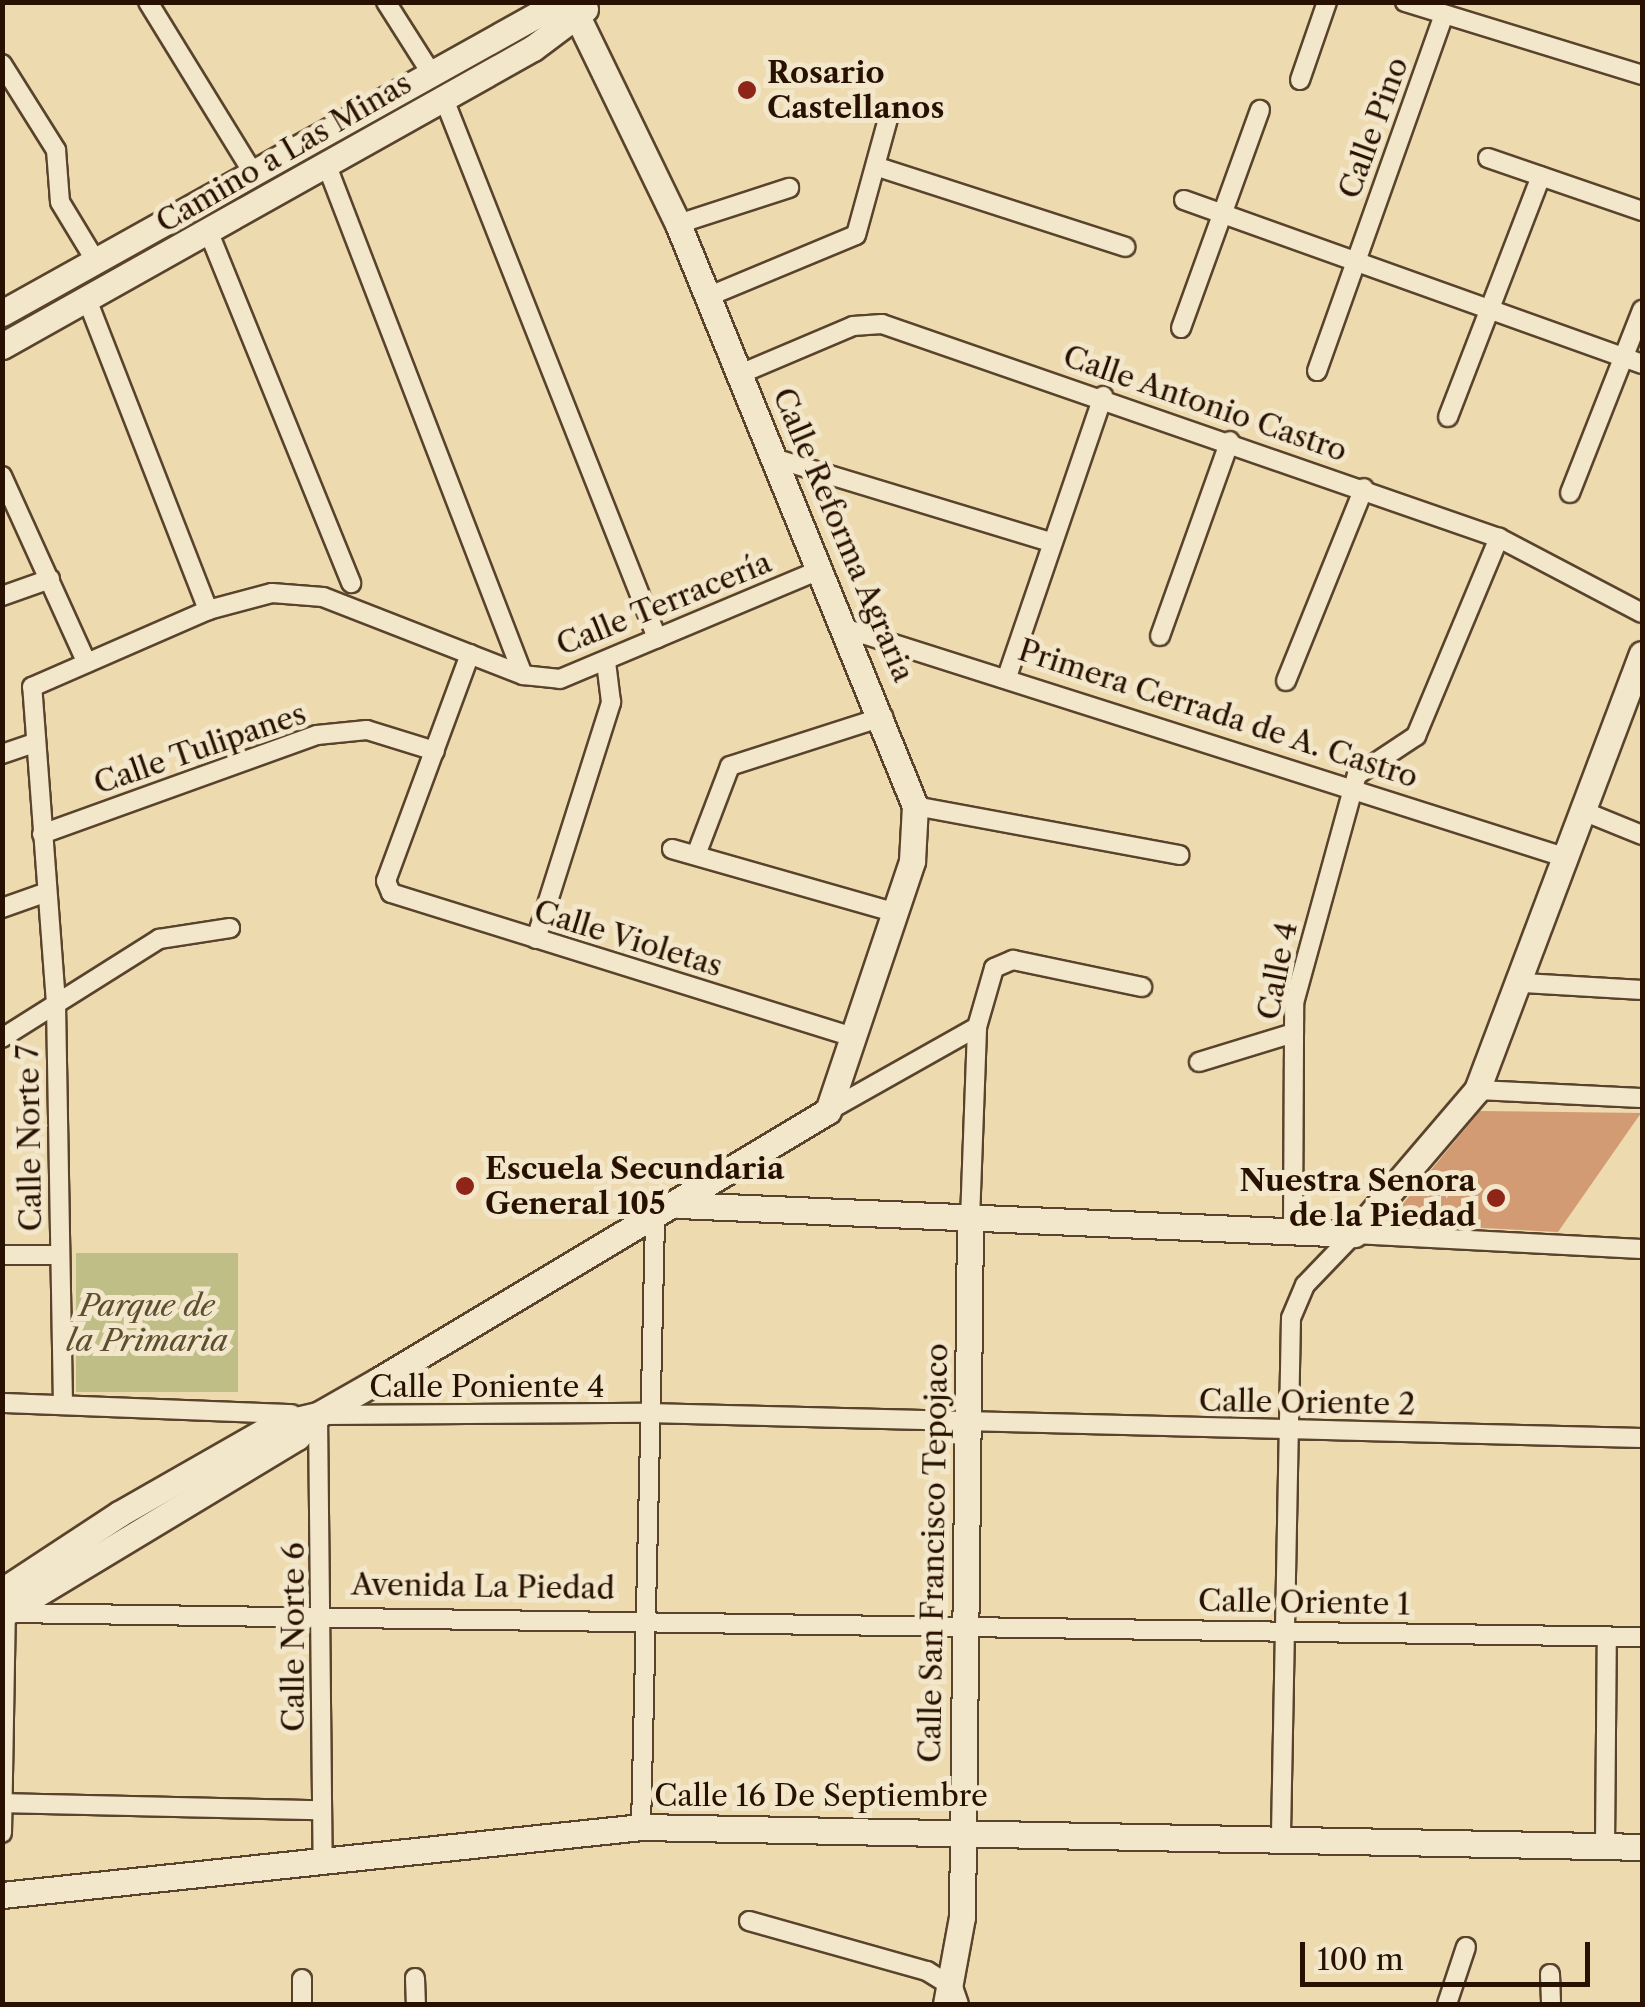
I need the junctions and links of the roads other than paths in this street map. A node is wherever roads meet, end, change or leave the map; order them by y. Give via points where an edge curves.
1 (148, 2) edge
2 (386, 2) edge
3 (1327, 2) edge
4 (1405, 2) edge
5 (574, 7) edge
6 (1444, 14) junction
7 (2, 64) edge
8 (1642, 75) edge
9 (1300, 80) dead end
10 (438, 87) junction
11 (1260, 110) dead end
12 (888, 116) dead end
13 (1488, 158) dead end
14 (326, 166) junction
15 (878, 167) junction
16 (254, 176) junction
17 (1541, 176) junction
18 (789, 188) dead end
19 (1184, 200) dead end
20 (1642, 212) edge
21 (1224, 214) junction
22 (678, 224) junction
23 (209, 233) junction
24 (1126, 247) dead end
25 (1355, 260) junction
26 (97, 264) junction
27 (707, 297) junction
28 (88, 302) junction
29 (1486, 306) junction
30 (1642, 310) edge
31 (2, 313) edge
32 (1181, 328) dead end
33 (2, 346) edge
34 (1633, 360) edge
35 (1317, 371) dead end
36 (740, 374) junction
37 (1102, 396) junction
38 (1448, 418) dead end
39 (1230, 441) junction
40 (777, 459) junction
41 (2, 476) edge
42 (1364, 488) junction
43 (1570, 494) dead end
44 (1500, 538) junction
45 (1051, 542) junction
46 (822, 569) junction
47 (50, 579) junction
48 (351, 583) dead end
49 (2, 596) edge
50 (208, 610) junction
51 (1642, 613) edge
52 (850, 630) junction
53 (1160, 636) dead end
54 (656, 638) junction
55 (470, 654) junction
56 (1642, 654) edge
57 (606, 662) junction
58 (87, 663) junction
59 (1008, 674) junction
60 (523, 675) junction
61 (1286, 681) dead end
62 (29, 692) joint
63 (884, 717) junction
64 (32, 744) junction
65 (435, 751) junction
66 (2, 754) edge
67 (1354, 787) junction
68 (916, 806) junction
69 (1583, 811) junction
70 (42, 834) junction
71 (1642, 835) edge
72 (672, 849) dead end
73 (696, 855) junction
74 (1180, 855) dead end
75 (1567, 858) junction
76 (47, 892) junction
77 (2, 908) edge
78 (896, 914) junction
79 (230, 928) dead end
80 (536, 939) junction
81 (1524, 983) junction
82 (1142, 987) dead end
83 (1642, 990) edge
84 (56, 1003) junction
85 (978, 1027) junction
86 (1293, 1033) junction
87 (850, 1036) junction
88 (2, 1038) edge
89 (1199, 1062) dead end
90 (1478, 1090) junction
91 (1642, 1098) edge
92 (828, 1110) junction
93 (678, 1205) junction
94 (655, 1220) junction
95 (970, 1220) junction
96 (1293, 1232) junction
97 (1354, 1234) junction
98 (1642, 1249) edge
99 (2, 1255) edge
100 (60, 1255) junction
101 (2, 1403) edge
102 (62, 1405) junction
103 (648, 1413) junction
104 (318, 1415) junction
105 (971, 1421) junction
106 (1290, 1430) junction
107 (1642, 1438) edge
108 (3, 1608) edge
109 (324, 1613) junction
110 (648, 1616) junction
111 (964, 1626) junction
112 (1288, 1630) junction
113 (1607, 1636) junction
114 (1642, 1637) edge
115 (3, 1767) edge
116 (3, 1802) edge
117 (322, 1810) junction
118 (641, 1827) junction
119 (962, 1830) junction
120 (2, 1833) edge
121 (1282, 1834) junction
122 (1605, 1846) junction
123 (1642, 1847) edge
124 (323, 1859) junction
125 (2, 1894) edge
126 (749, 1921) dead end
127 (1466, 1947) dead end
128 (1550, 1974) dead end
129 (415, 1978) dead end
130 (302, 1979) dead end
131 (953, 1999) edge
132 (302, 2004) edge
133 (416, 2004) edge
134 (1447, 2004) edge
135 (1551, 2004) edge

1 - 16 street
2 - 10 street
3 - 9 street
4 - 6 street
5 - 10 main road, Camino a Las Minas
5 - 22 main road, Calle Reforma Agraria
6 - 8 street
6 - 25 street, Calle Pino
7 - 26 street via 56,150 60,202
10 - 14 main road, Camino a Las Minas
10 - 16 main road, Camino a Las Minas
10 - 54 street
11 - 21 street
12 - 15 street
13 - 17 street
14 - 23 main road, Camino a Las Minas
14 - 60 street
15 - 24 street
15 - 27 street via 856,235
16 - 26 main road, Camino a Las Minas
17 - 20 street
17 - 29 street
18 - 22 street
19 - 21 street
21 - 25 street
21 - 32 street
22 - 27 main road, Calle Reforma Agraria
23 - 28 main road, Camino a Las Minas
23 - 48 street
25 - 29 street
25 - 35 street, Calle Pino
26 - 31 main road, Camino a Las Minas
27 - 36 main road, Calle Reforma Agraria
28 - 33 main road, Camino a Las Minas
28 - 50 street
29 - 34 street
29 - 38 street
30 - 34 street
34 - 43 street
36 - 37 street, Calle Antonio Castro via 869,323
36 - 40 main road, Calle Reforma Agraria
37 - 39 street, Calle Antonio Castro
37 - 45 street
39 - 42 street, Calle Antonio Castro
39 - 53 street
40 - 45 street
40 - 46 main road, Calle Reforma Agraria
41 - 47 street
42 - 44 street, Calle Antonio Castro
42 - 61 street
44 - 51 street, Calle Antonio Castro
44 - 67 street via 1416,736 1364,767
45 - 59 street
46 - 52 main road, Calle Reforma Agraria
46 - 54 street, Calle Terracería
47 - 49 street
47 - 58 street
50 - 55 street, Calle Terracería via 300,593
50 - 58 street, Calle Terracería
52 - 59 street, Primera Cerrada de A. Castro
52 - 63 main road, Calle Reforma Agraria
54 - 57 street, Calle Terracería
55 - 60 street, Calle Terracería
55 - 65 street
56 - 69 main road
57 - 60 street, Calle Terracería via 560,679
57 - 80 street via 611,702
58 - 62 street, Calle Terracería
59 - 67 street, Primera Cerrada de A. Castro
62 - 64 street, Calle Norte 7
63 - 68 main road, Calle Reforma Agraria
63 - 73 street via 730,766
64 - 66 street
64 - 70 street, Calle Norte 7
65 - 70 street, Calle Tulipanes via 367,730 317,734
65 - 80 street, Calle Violetas via 386,882 391,894
67 - 75 street, Primera Cerrada de A. Castro
67 - 86 street, Calle 4 via 1305,954
68 - 74 street
68 - 78 main road
69 - 71 street
69 - 75 main road
70 - 76 street, Calle Norte 7
72 - 73 street
73 - 78 street
75 - 81 main road
76 - 77 street
76 - 84 street, Calle Norte 7
78 - 87 main road
79 - 84 street via 159,938
80 - 87 street, Calle Violetas
81 - 83 street
81 - 90 main road
82 - 85 street via 1004,962 991,974
84 - 88 street
84 - 100 street, Calle Norte 7
85 - 92 street
85 - 95 street
86 - 89 street
86 - 96 street, Calle 4
87 - 92 main road
90 - 91 street
90 - 97 main road
92 - 93 main road
93 - 94 main road
93 - 95 main road
94 - 103 street
94 - 104 main road
95 - 96 main road
95 - 105 main road, Calle San Francisco Tepojaco
96 - 97 main road
97 - 98 street
97 - 106 street via 1294,1306
99 - 100 street
100 - 102 street, Calle Norte 7
101 - 102 street, Calle Poniente 4
102 - 104 street, Calle Poniente 4
103 - 104 street, Calle Poniente 4
103 - 105 street, Calle Poniente 4
103 - 110 street
104 - 108 main road via 275,1425
104 - 109 street, Calle Norte 6
105 - 106 street, Calle Oriente 2
105 - 111 main road, Calle San Francisco Tepojaco
106 - 107 street, Calle Oriente 2
106 - 112 street
108 - 109 street, Avenida La Piedad
108 - 115 street
109 - 110 street, Avenida La Piedad
109 - 117 street, Calle Norte 6
110 - 111 street, Avenida La Piedad
110 - 118 street
111 - 112 street, Calle Oriente 1
111 - 119 main road, Calle San Francisco Tepojaco
112 - 113 street, Calle Oriente 1
112 - 121 street
113 - 114 street, Calle Oriente 1
113 - 122 street
115 - 116 street
116 - 117 street
116 - 120 street
117 - 124 street, Calle Norte 6
118 - 119 main road, Calle 16 De Septiembre
118 - 124 main road, Calle 16 De Septiembre
119 - 121 main road, Calle 16 De Septiembre
119 - 131 main road, Calle San Francisco Tepojaco
121 - 122 main road, Calle 16 De Septiembre
122 - 123 main road, Calle 16 De Septiembre
124 - 125 main road, Calle 16 De Septiembre
126 - 131 street via 912,1965
127 - 134 street
128 - 135 street
129 - 133 street
130 - 132 street

